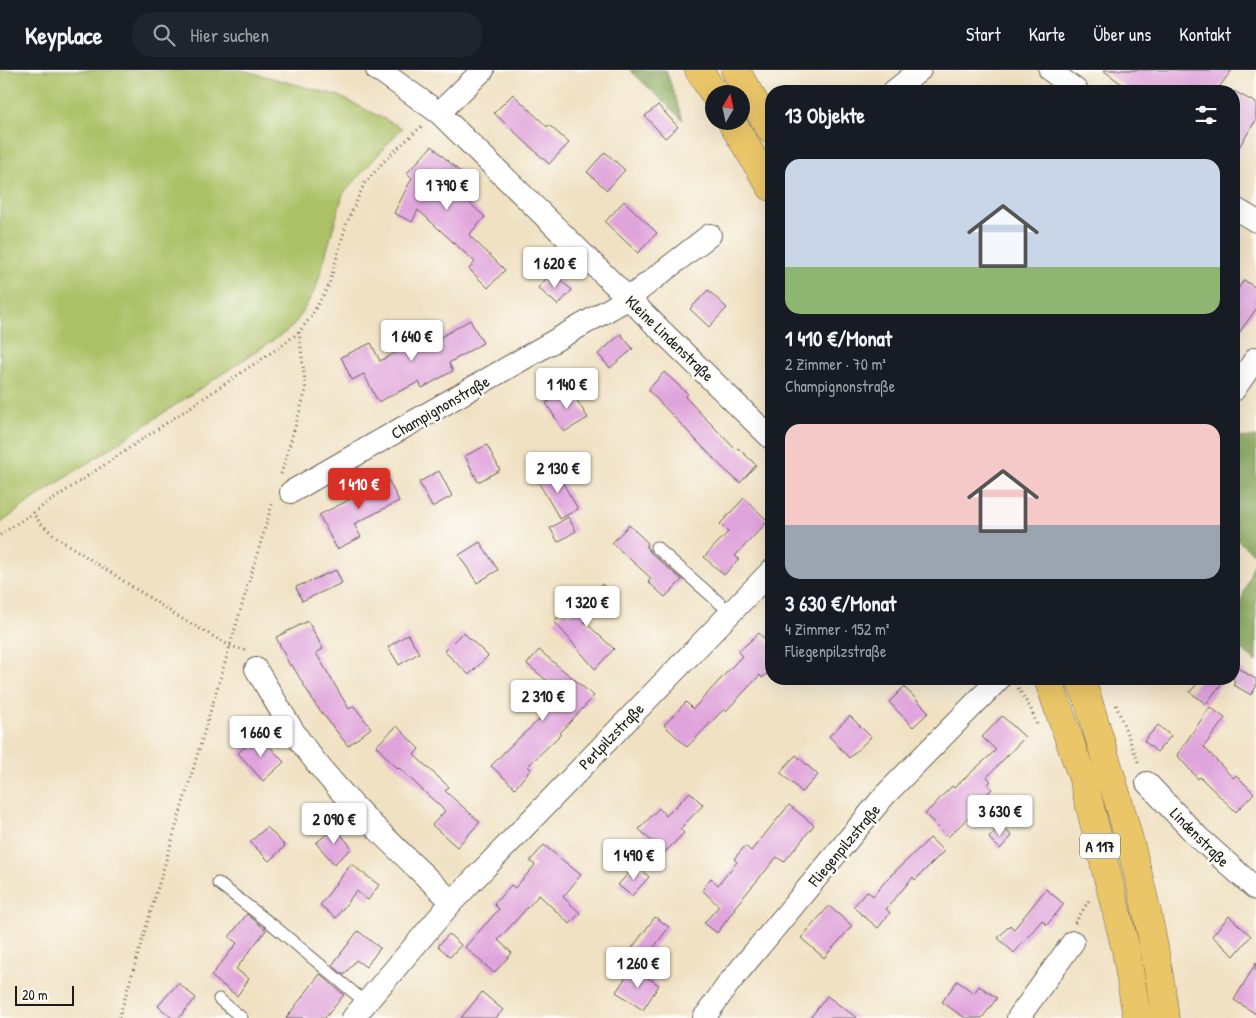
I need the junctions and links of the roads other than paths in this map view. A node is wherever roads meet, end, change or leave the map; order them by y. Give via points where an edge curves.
1 (377, 70) edge
2 (483, 70) edge
3 (699, 70) edge
4 (735, 70) edge
5 (920, 70) edge
6 (1050, 70) edge
7 (708, 85) edge
8 (901, 85) edge
9 (1069, 85) edge
10 (439, 113) junction
11 (765, 120) edge
12 (736, 130) edge
13 (765, 177) edge
14 (1240, 212) edge
15 (1256, 221) edge
16 (710, 234) dead end
17 (629, 298) junction
18 (1256, 358) edge
19 (1240, 381) edge
20 (765, 432) edge
21 (283, 488) road end
22 (656, 547) dead end
23 (765, 578) edge
24 (731, 613) junction
25 (256, 669) dead end
26 (1001, 685) edge
27 (1050, 685) edge
28 (1082, 685) edge
29 (1147, 783) road end
30 (218, 883) dead end
31 (1256, 889) edge
32 (452, 902) junction
33 (1073, 942) road end
34 (218, 999) dead end
35 (359, 1010) edge
36 (242, 1018) edge
37 (704, 1018) edge
38 (1018, 1018) edge
39 (1137, 1018) edge
40 (1165, 1018) edge

1 - 10 street, Kleine Lindenstraße
2 - 10 street
3 - 7 highway
4 - 11 highway
5 - 8 street
6 - 9 street
10 - 17 street, Kleine Lindenstraße
12 - 13 highway
14 - 15 street
16 - 17 street, Champignonstraße
17 - 20 street, Kleine Lindenstraße
17 - 21 street, Champignonstraße
18 - 19 street
22 - 24 lane
23 - 24 street, Perlpilzstraße
24 - 32 street, Perlpilzstraße
25 - 32 street via 300,741 324,771 368,821
26 - 37 street, Fliegenpilzstraße via 885,796 729,983
27 - 39 highway, A 117 via 1083,779 1126,950
28 - 40 highway, A 117 via 1142,886
29 - 31 street, Lindenstraße via 1198,837
30 - 35 lane via 274,926
32 - 35 street, Perlpilzstraße
33 - 38 street
34 - 36 lane

